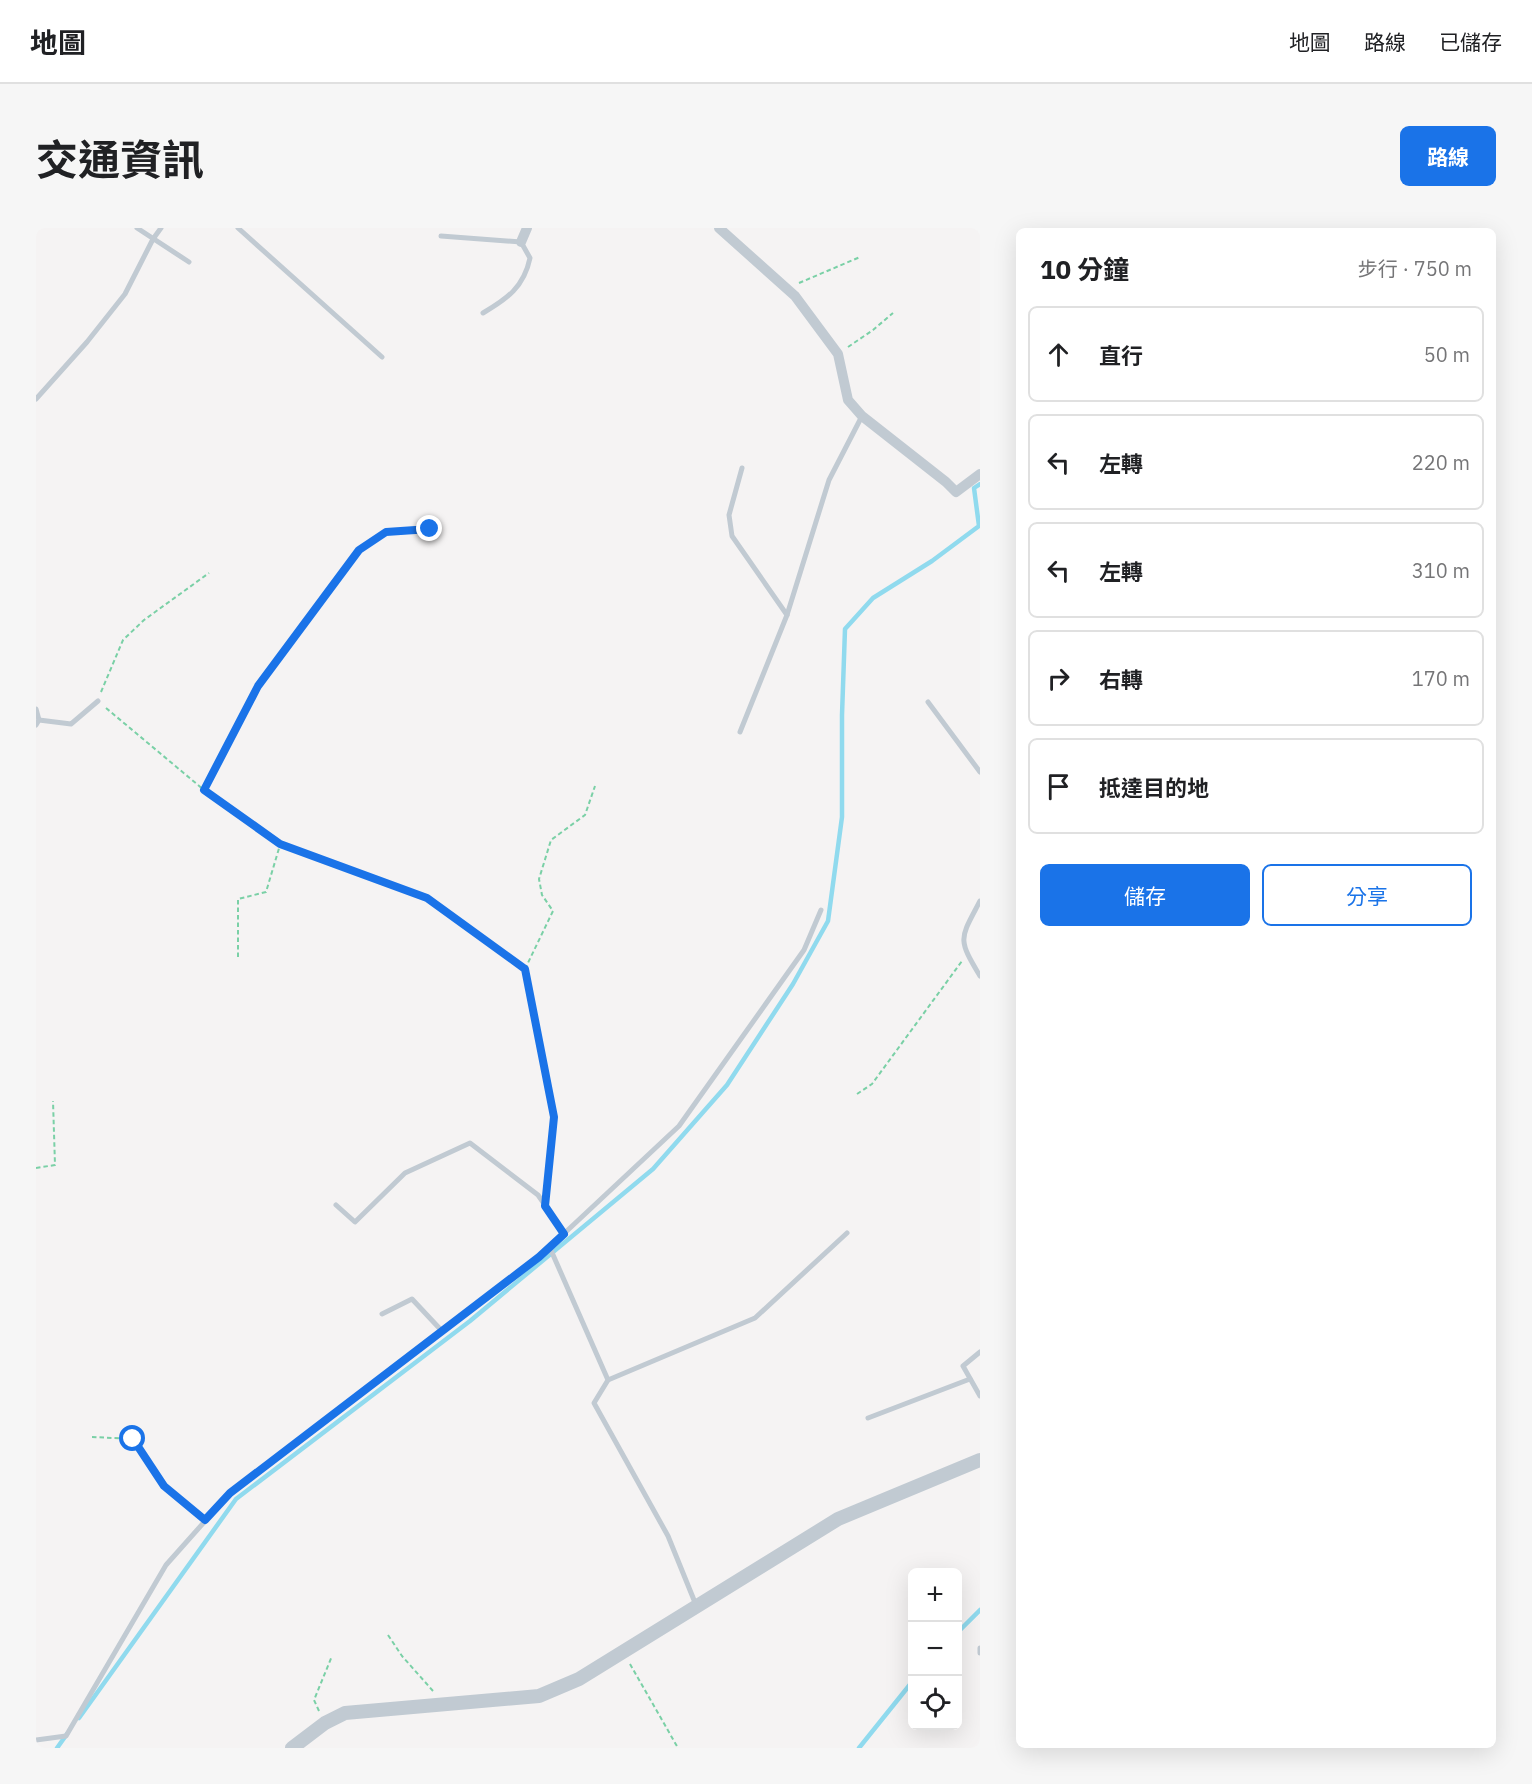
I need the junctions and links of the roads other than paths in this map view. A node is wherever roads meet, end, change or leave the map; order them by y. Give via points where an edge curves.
1 (137, 228) edge
2 (162, 228) edge
3 (238, 228) edge
4 (527, 228) edge
5 (719, 228) edge
6 (441, 236) dead end
7 (153, 239) junction
8 (521, 242) junction
9 (189, 262) dead end
10 (483, 313) dead end
11 (382, 357) dead end
12 (36, 399) edge
13 (862, 416) junction
14 (742, 468) dead end
15 (980, 474) edge
16 (787, 615) junction
17 (98, 701) road end
18 (928, 702) dead end
19 (36, 709) edge
20 (37, 722) edge
21 (740, 732) dead end
22 (980, 772) edge
23 (980, 901) edge
24 (821, 910) dead end
25 (980, 976) edge
26 (336, 1205) dead end
27 (846, 1233) dead end
28 (564, 1234) junction
29 (550, 1248) junction
30 (382, 1314) dead end
31 (441, 1330) junction
32 (980, 1352) edge
33 (970, 1379) junction
34 (608, 1380) junction
35 (980, 1396) edge
36 (868, 1418) dead end
37 (980, 1461) edge
38 (696, 1605) junction
39 (980, 1647) edge
40 (980, 1653) edge
41 (36, 1740) edge
42 (292, 1748) edge

1 - 7 lane
2 - 7 lane
3 - 11 lane
4 - 8 street
5 - 13 street via 795,296 838,354 848,400
6 - 8 lane
7 - 9 lane
7 - 12 lane via 125,294
8 - 10 lane via 530,258 526,275 506,299
13 - 15 street via 956,492
13 - 16 lane via 829,480
14 - 16 lane via 729,514 732,536
16 - 21 lane
17 - 20 lane via 71,724
18 - 22 lane
19 - 20 lane
23 - 25 lane via 964,930 963,947
24 - 28 lane via 804,950 679,1126
26 - 28 lane via 355,1222 405,1173 470,1143 538,1195
27 - 34 lane via 755,1318
28 - 29 lane
29 - 31 lane
29 - 34 lane
30 - 31 lane via 412,1299
31 - 41 lane via 230,1493 166,1565 66,1736
32 - 33 lane via 963,1366
33 - 35 lane
33 - 36 lane
34 - 38 lane via 594,1402 668,1536
37 - 38 street via 838,1519
38 - 42 street via 579,1679 539,1696 345,1713
39 - 40 lane

